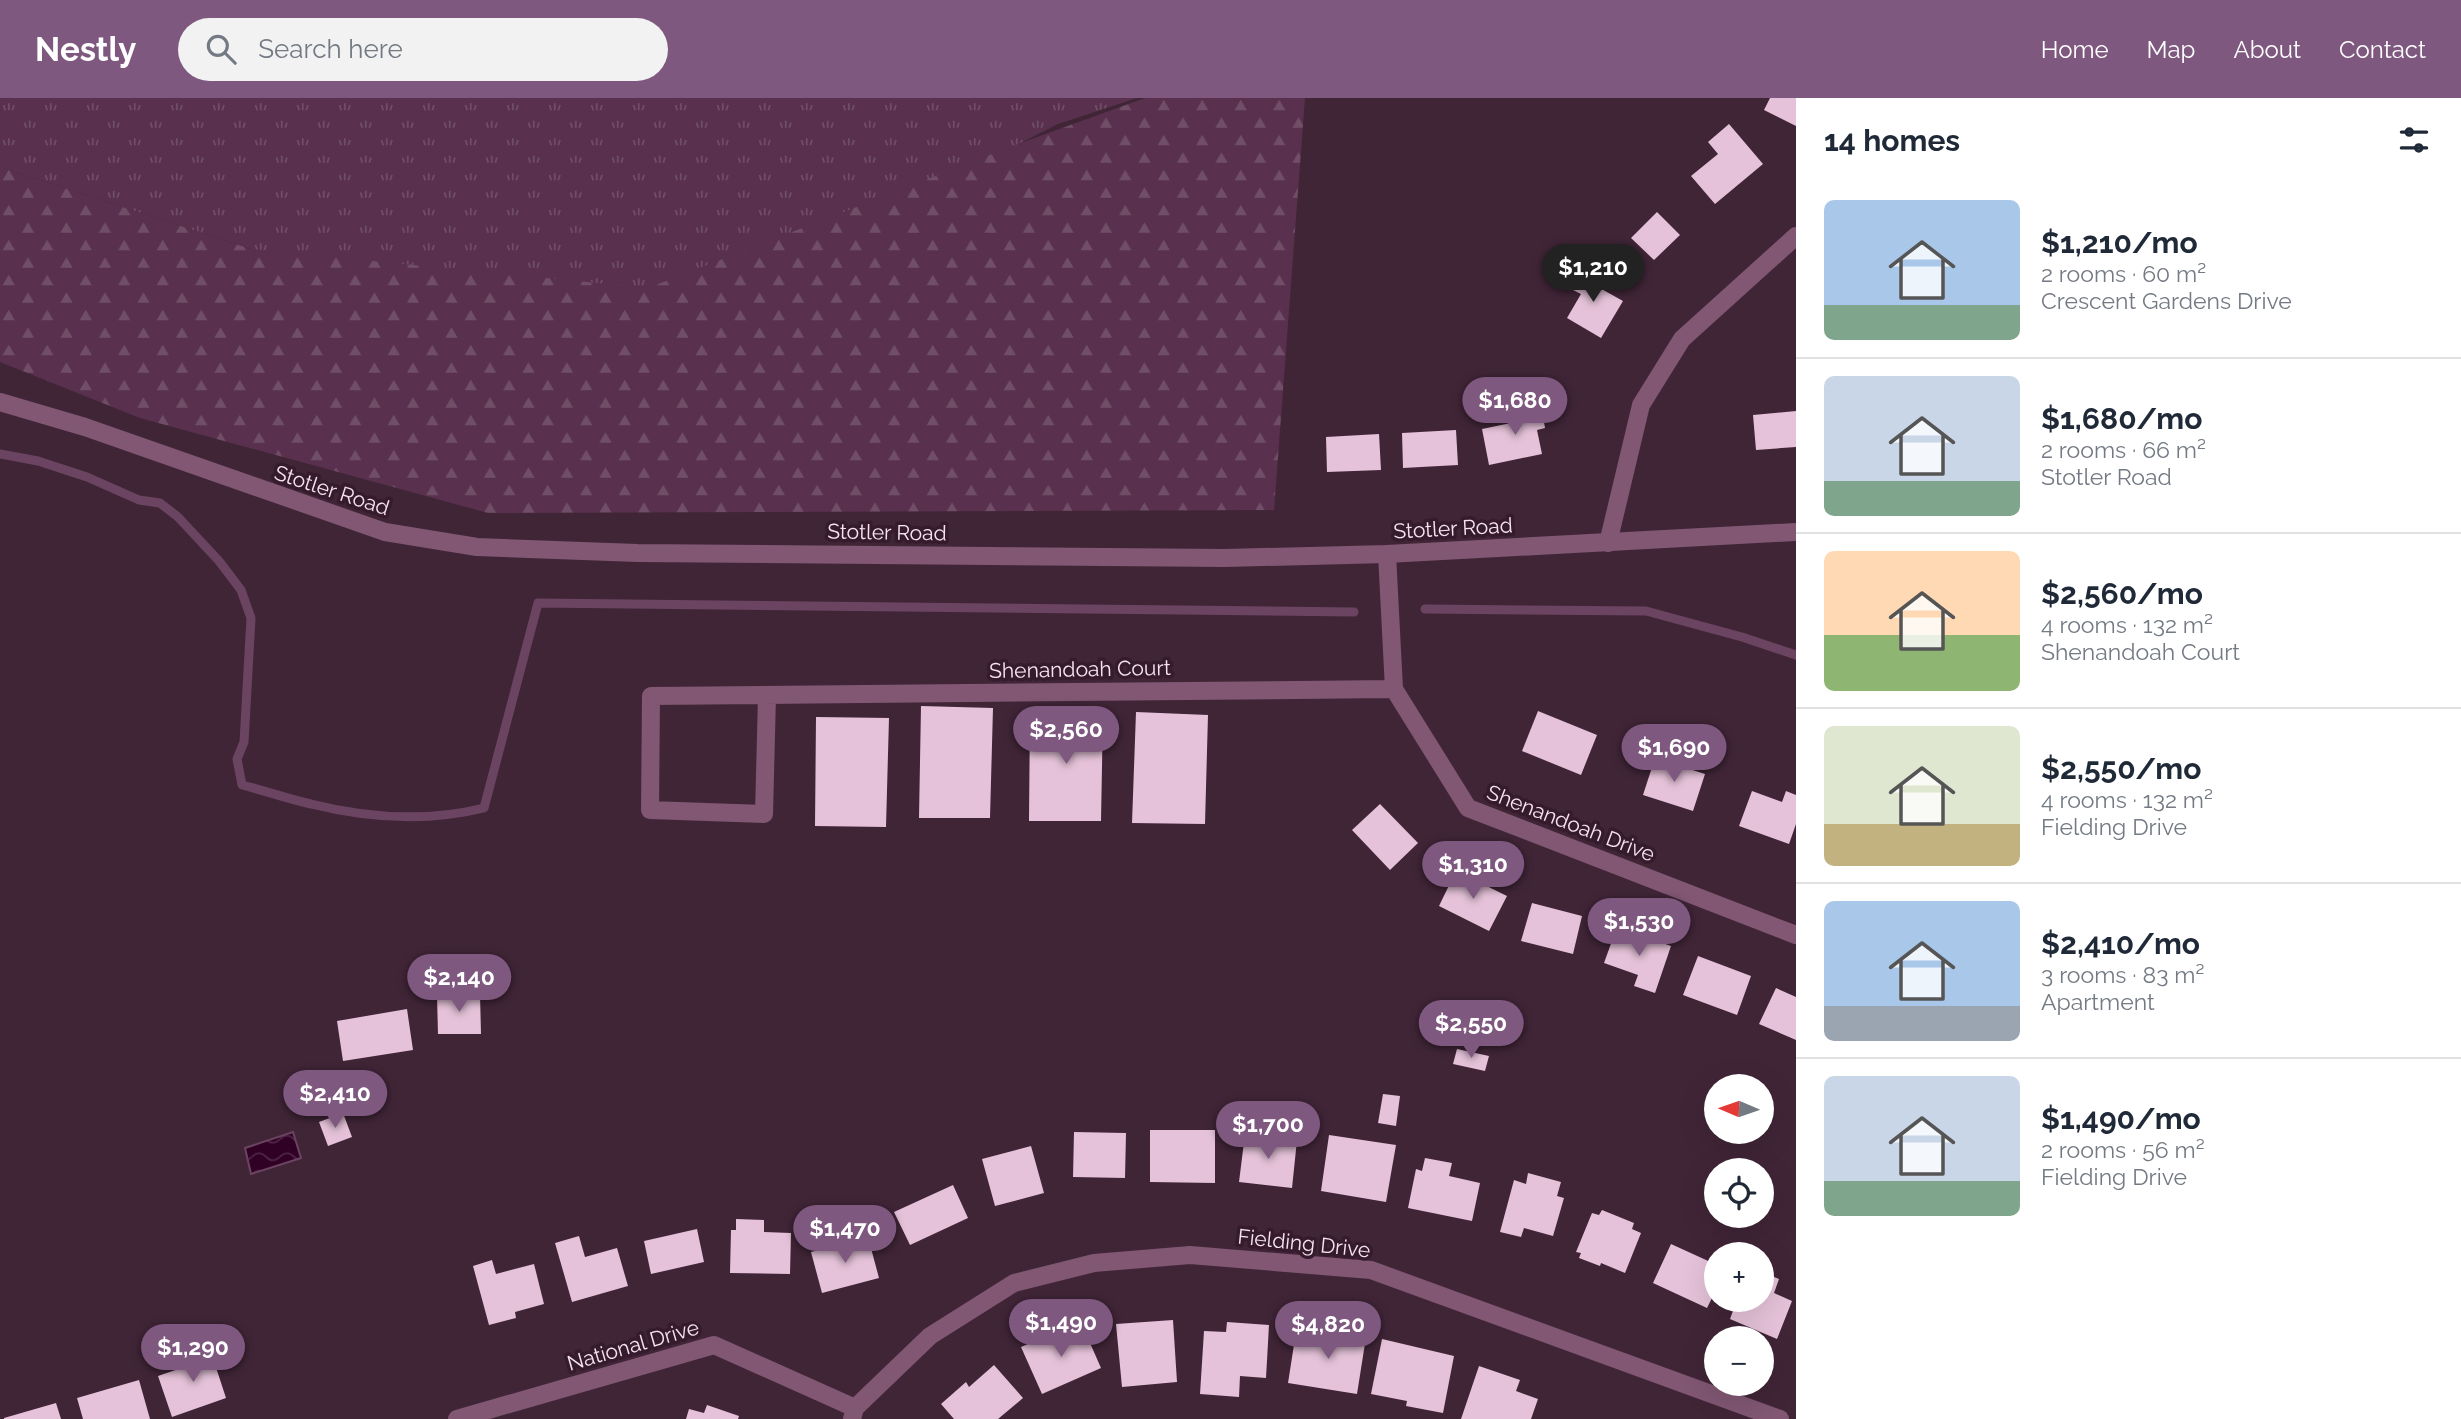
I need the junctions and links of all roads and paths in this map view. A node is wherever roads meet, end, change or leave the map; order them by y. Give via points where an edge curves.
1 (1796, 236) edge
2 (0, 402) edge
3 (1796, 533) edge
4 (1608, 543) junction
5 (1387, 554) junction
6 (1394, 689) junction
7 (767, 696) junction
8 (1796, 935) edge
9 (854, 1414) edge
10 (457, 1419) edge
11 (1780, 1419) edge

1 - 4 street via 1682,339 1641,405
2 - 5 street, Stotler Road via 85,427 384,532 477,547 1225,558
3 - 4 street, Stotler Road
4 - 5 street, Stotler Road
5 - 6 street, Shenandoah Drive
6 - 7 street, Shenandoah Court
6 - 8 street, Shenandoah Drive via 1468,808
7 - 7 street, Shenandoah Court via 651,696 650,810 765,814
9 - 10 street, National Drive via 714,1345
9 - 11 street, Fielding Drive via 930,1336 1014,1283 1094,1263 1190,1255 1371,1270

